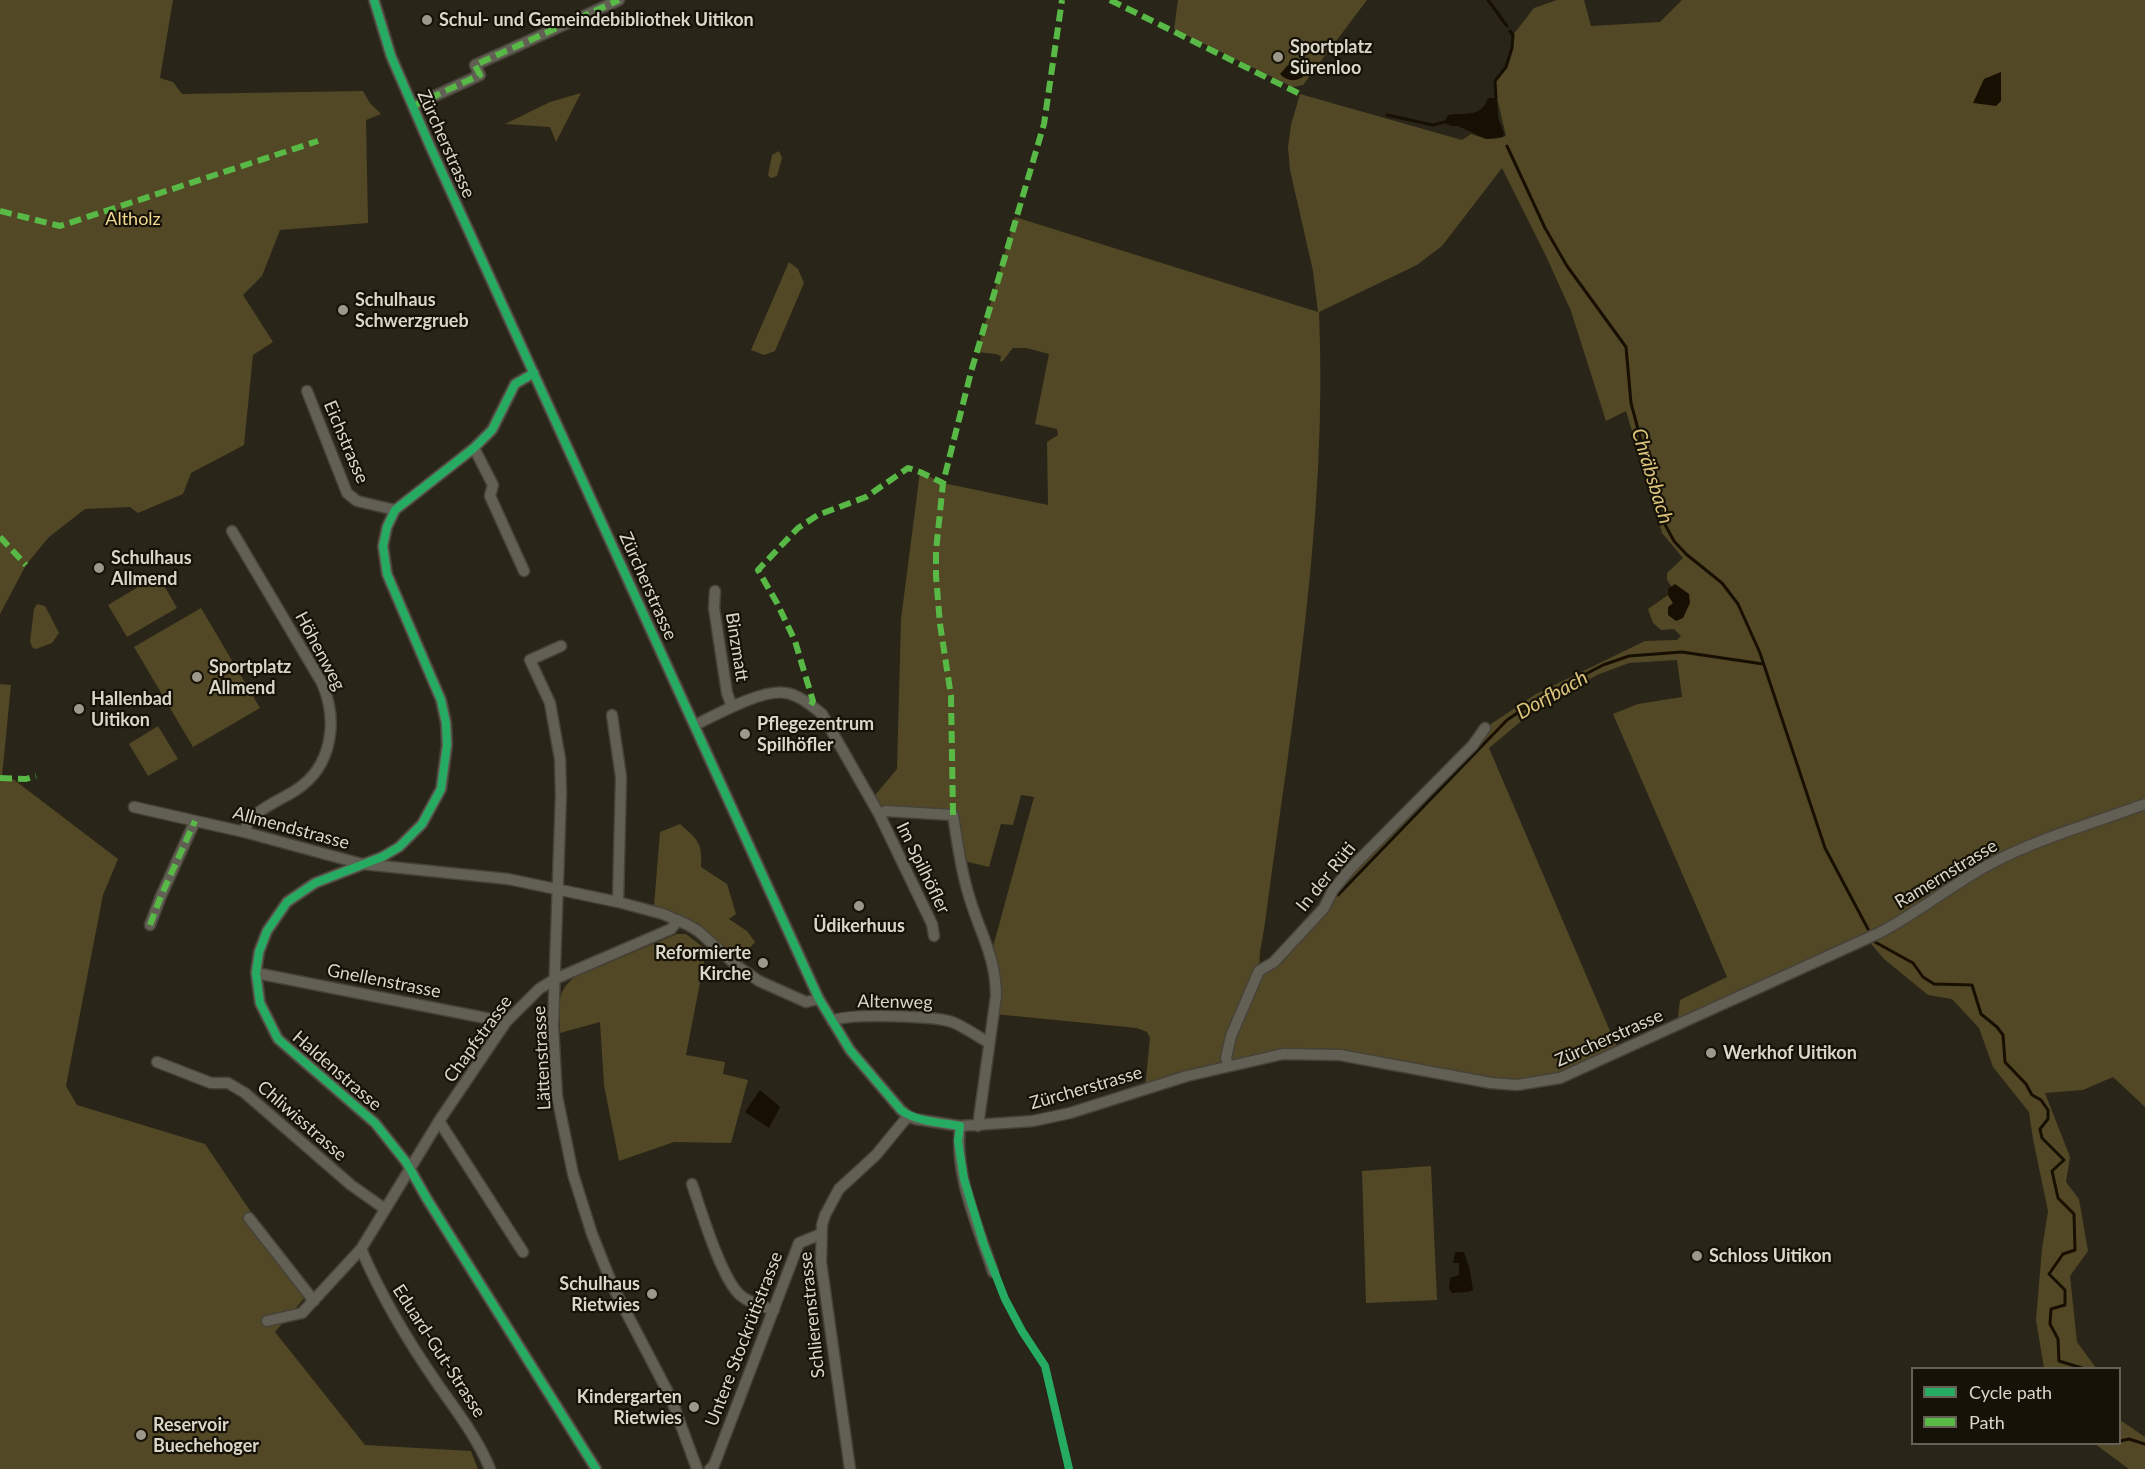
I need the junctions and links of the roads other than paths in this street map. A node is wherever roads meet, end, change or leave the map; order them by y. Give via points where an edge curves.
1 (374, 0) edge
2 (619, 0) edge
3 (413, 106) junction
4 (534, 373) junction
5 (307, 391) dead end
6 (474, 448) junction
7 (395, 510) junction
8 (232, 531) dead end
9 (524, 571) dead end
10 (715, 591) dead end
11 (561, 646) dead end
12 (732, 707) junction
13 (612, 715) dead end
14 (695, 725) junction
15 (1485, 728) dead end
16 (2145, 804) edge
17 (134, 807) dead end
18 (879, 814) junction
19 (195, 821) junction
20 (244, 832) junction
21 (362, 864) junction
22 (558, 890) junction
23 (618, 902) junction
24 (678, 920) junction
25 (150, 925) dead end
26 (934, 936) dead end
27 (1835, 954) joint
28 (256, 974) junction
29 (555, 979) junction
30 (819, 999) junction
31 (832, 1021) junction
32 (506, 1022) junction
33 (989, 1043) junction
34 (157, 1062) dead end
35 (1228, 1065) junction
36 (908, 1116) junction
37 (439, 1121) junction
38 (960, 1126) junction
39 (978, 1126) junction
40 (410, 1169) junction
41 (692, 1184) dead end
42 (385, 1209) junction
43 (249, 1218) dead end
44 (821, 1234) junction
45 (361, 1249) junction
46 (523, 1252) dead end
47 (993, 1272) dead end
48 (314, 1301) junction
49 (774, 1311) junction
50 (267, 1321) dead end
51 (490, 1469) edge
52 (596, 1469) edge
53 (697, 1469) edge
54 (710, 1469) edge
55 (850, 1469) edge

1 - 3 street, Zürcherstrasse via 391,56
2 - 3 street via 475,64 480,75
3 - 4 street, Zürcherstrasse
4 - 6 street via 515,384 492,430
4 - 14 street, Zürcherstrasse
5 - 7 street, Eichstrasse via 346,493 357,501
6 - 7 street
6 - 9 street via 493,485 490,496
7 - 21 street, Haldenstrasse via 383,546 387,574 441,699 447,745 441,789 422,824 399,847
8 - 20 street, Höhenweg via 322,683 332,717 328,748 315,772 299,788 254,816
10 - 12 street, Binzmatt via 714,608
11 - 22 street, Lättenstrasse via 530,660 549,697 556,729 561,794
12 - 14 street, Im Spilhöfler
12 - 18 street, Im Spilhöfler via 757,696 786,693 811,705 822,714
13 - 23 street via 621,777
14 - 30 street, Zürcherstrasse
15 - 35 street, In der Rüti via 1350,870 1324,908 1274,962 1259,971 1231,1036
16 - 27 street, Ramernstrasse via 1994,862 1899,922
17 - 19 street, Allmendstrasse
18 - 26 street, Im Spilhöfler via 932,924
18 - 33 street, Im Spilhöfler via 886,811 953,815 967,891 991,954 996,980
19 - 20 street, Allmendstrasse
19 - 25 street
20 - 21 street, Allmendstrasse
21 - 22 street, Allmendstrasse via 508,879
21 - 28 street, Haldenstrasse via 315,883 287,902 267,931
22 - 23 street, Allmendstrasse
22 - 29 street, Lättenstrasse
23 - 24 street, Allmendstrasse
24 - 29 street, Chapfstrasse via 671,929
24 - 30 street, Allmendstrasse via 759,981 806,1002
27 - 35 street, Zürcherstrasse via 1570,1075 1538,1083 1476,1081 1340,1055 1283,1054
28 - 32 street, Gnellenstrasse
28 - 40 street, Haldenstrasse via 260,1004 278,1039 375,1123
29 - 32 street, Chapfstrasse via 539,989
29 - 53 street, Lättenstrasse via 557,1096 573,1174 614,1289 671,1398
30 - 31 street, Zürcherstrasse
31 - 33 street, Altenweg via 849,1017 938,1018
31 - 36 street, Zürcherstrasse via 862,1065
32 - 37 street, Chapfstrasse
33 - 39 street
34 - 42 street, Chliwisstrasse via 211,1083 228,1083 245,1093 351,1185
35 - 39 street, Zürcherstrasse via 1070,1113
36 - 38 street, Zürcherstrasse
36 - 44 street, Schlierenstrasse via 876,1155 839,1190 825,1215
37 - 40 street, Chapfstrasse
37 - 46 street
38 - 39 street, Zürcherstrasse
38 - 47 street via 958,1141 964,1179
40 - 42 street, Chapfstrasse
40 - 52 street, Haldenstrasse
41 - 49 street via 729,1281 739,1294
42 - 45 street, Chapfstrasse
43 - 48 street
44 - 49 street, Untere Stockrütistrasse via 799,1243
44 - 55 street, Schlierenstrasse via 821,1262
45 - 48 street, Chapfstrasse
45 - 51 street, Eduard-Gut-Strasse via 388,1306 471,1431
48 - 50 street, Chapfstrasse via 302,1313
49 - 54 street, Untere Stockrütistrasse

